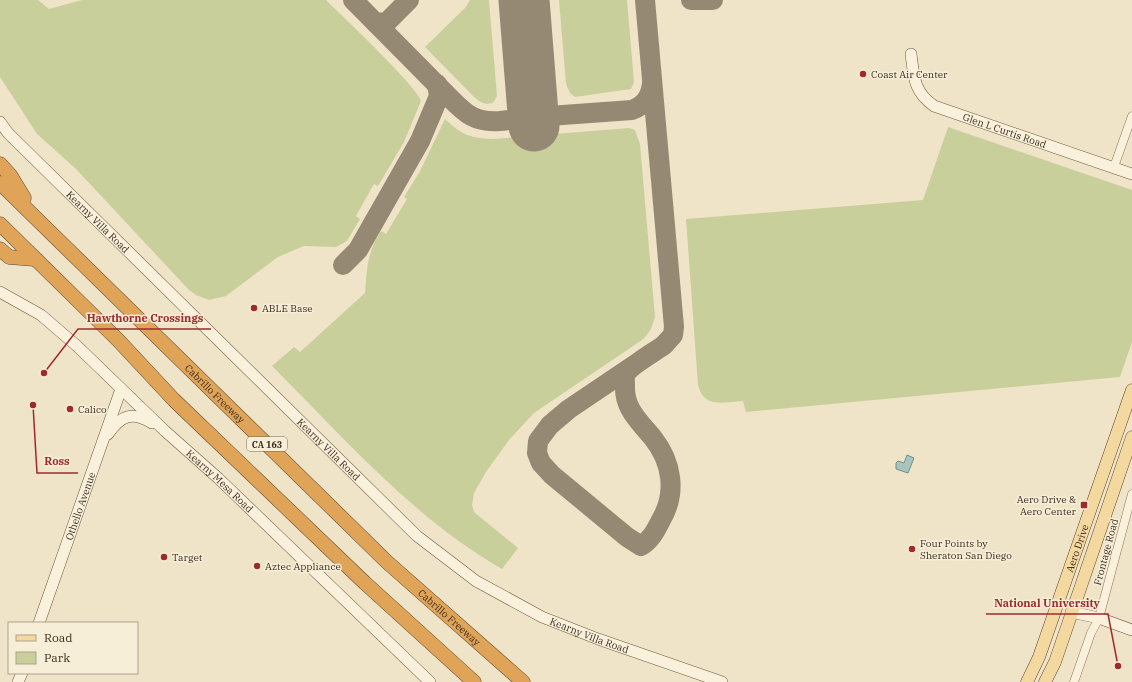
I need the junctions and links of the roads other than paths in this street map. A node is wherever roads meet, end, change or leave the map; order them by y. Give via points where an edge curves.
1 (911, 54) dead end
2 (1132, 116) edge
3 (0, 122) edge
4 (0, 164) edge
5 (1114, 167) junction
6 (1132, 174) edge
7 (0, 183) edge
8 (36, 217) junction
9 (0, 224) edge
10 (0, 249) edge
11 (34, 259) junction
12 (0, 292) edge
13 (121, 389) junction
14 (1132, 390) edge
15 (164, 431) junction
16 (1132, 438) edge
17 (98, 451) junction
18 (1132, 494) edge
19 (1056, 608) junction
20 (1071, 612) junction
21 (1099, 618) junction
22 (39, 622) edge
23 (1132, 630) edge
24 (430, 682) edge
25 (474, 682) edge
26 (523, 682) edge
27 (722, 682) edge
28 (1027, 682) edge
29 (1045, 682) edge
30 (1074, 682) edge

1 - 5 main road, Glen L Curtis Road via 915,84 919,92 934,106
2 - 5 street
3 - 27 main road, Kearny Villa Road via 8,133 245,368 417,536 448,561 476,581 542,617
4 - 8 highway
5 - 6 main road, Glen L Curtis Road
7 - 8 highway, Cabrillo Freeway / CA 163
8 - 26 highway, Cabrillo Freeway / CA 163 via 388,562
9 - 11 highway, CA 163
10 - 11 highway via 9,257
11 - 25 highway, CA 163 via 118,340 180,406 365,583
12 - 13 main road, Kearny Mesa Road via 41,315
13 - 15 main road, Kearny Mesa Road
13 - 17 main road, Othello Avenue
14 - 19 main road, Aero Drive
15 - 17 main road via 142,418 126,417 112,427
15 - 24 main road, Kearny Mesa Road via 218,478
16 - 20 main road, Aero Drive
17 - 22 main road, Othello Avenue
18 - 21 street, Frontage Road
19 - 20 street
19 - 28 main road, Aero Drive via 1039,657
20 - 21 main road
20 - 29 main road, Aero Drive via 1055,662
21 - 23 main road
21 - 30 street, Frontage Road

